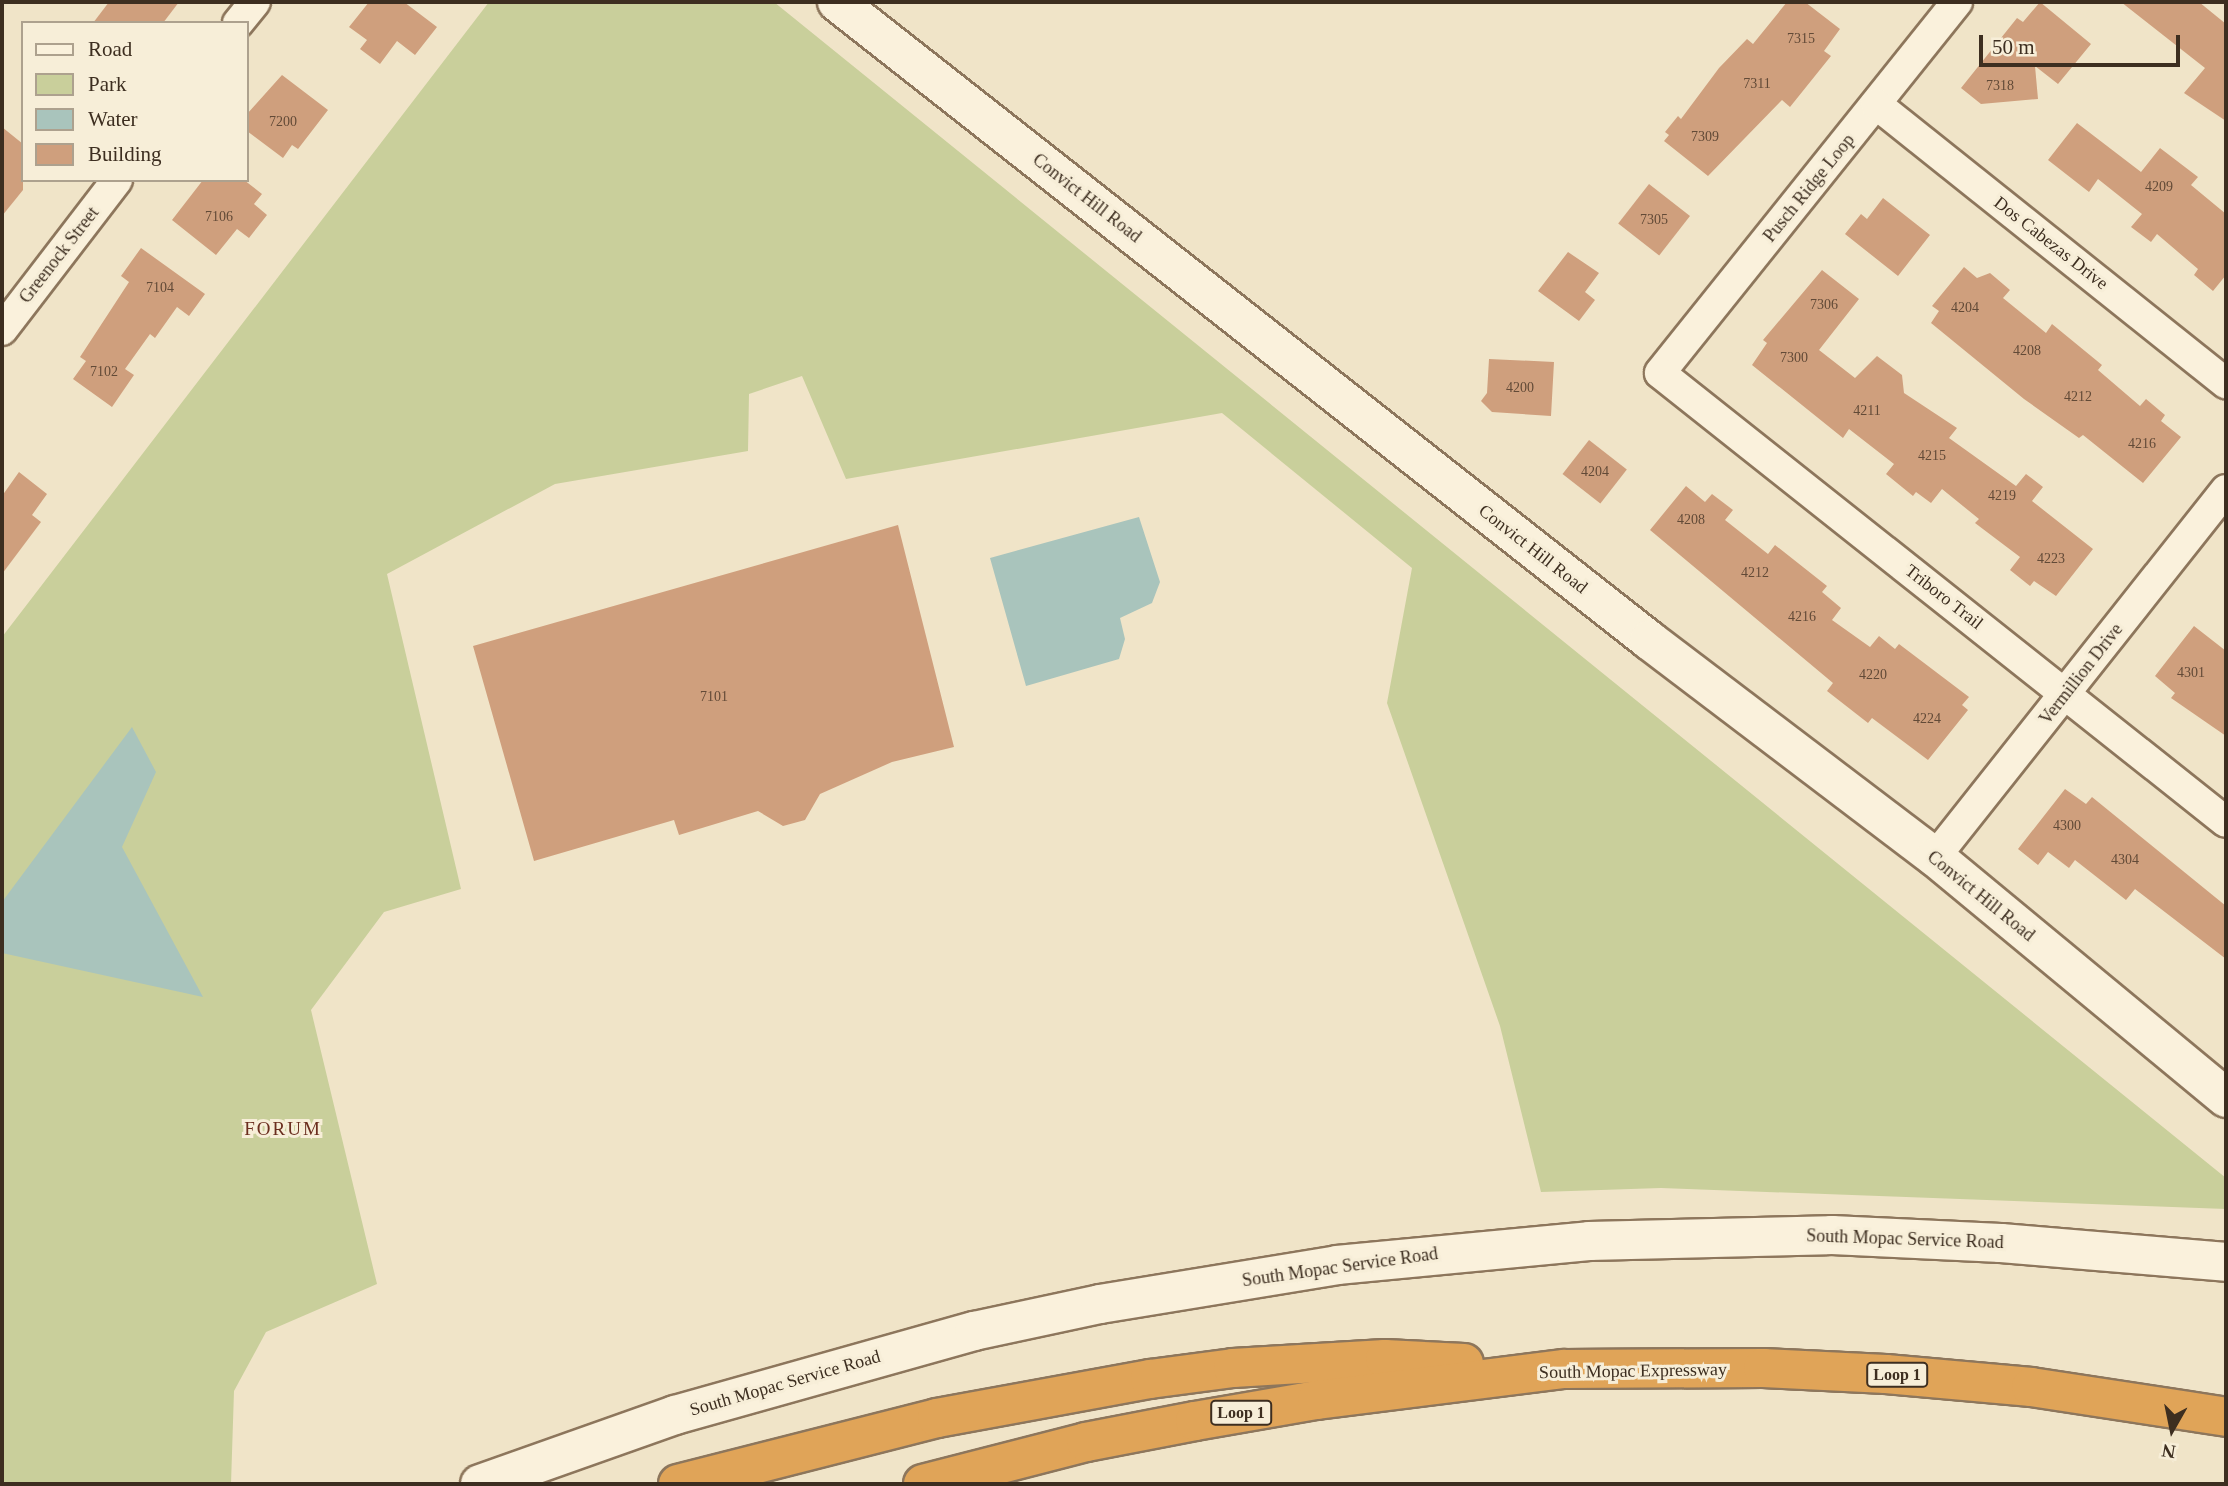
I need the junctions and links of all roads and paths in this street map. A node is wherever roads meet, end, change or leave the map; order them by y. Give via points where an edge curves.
1 (255, 2) edge
2 (837, 2) edge
3 (1957, 2) edge
4 (240, 21) edge
5 (1876, 104) junction
6 (115, 182) edge
7 (2, 330) edge
8 (1660, 373) joint
9 (2226, 383) edge
10 (2226, 490) edge
11 (2065, 693) junction
12 (2226, 822) edge
13 (1935, 857) junction
14 (2226, 1098) edge
15 (2226, 1262) edge
16 (1564, 1369) junction
17 (2226, 1417) edge
18 (480, 1484) edge
19 (678, 1484) edge
20 (923, 1484) edge

1 - 4 street
2 - 13 street, Convict Hill Road via 1638,632
3 - 5 street, Pusch Ridge Loop
5 - 8 street, Pusch Ridge Loop
5 - 9 street, Dos Cabezas Drive
6 - 7 street, Greenock Street
8 - 11 street, Triboro Trail
10 - 11 street, Vermillion Drive
11 - 12 street, Triboro Trail
11 - 13 street, Vermillion Drive
13 - 14 street, Convict Hill Road
15 - 18 street, South Mopac Service Road via 2001,1243 1777,1235 1588,1241 1337,1265 1100,1304 962,1334 675,1415
16 - 17 highway, South Mopac Expressway / Loop 1 via 1763,1368 1886,1374 2031,1387
16 - 19 highway via 1385,1359 1233,1368 937,1418
16 - 20 highway, South Mopac Expressway / Loop 1 via 1317,1399 1086,1442

